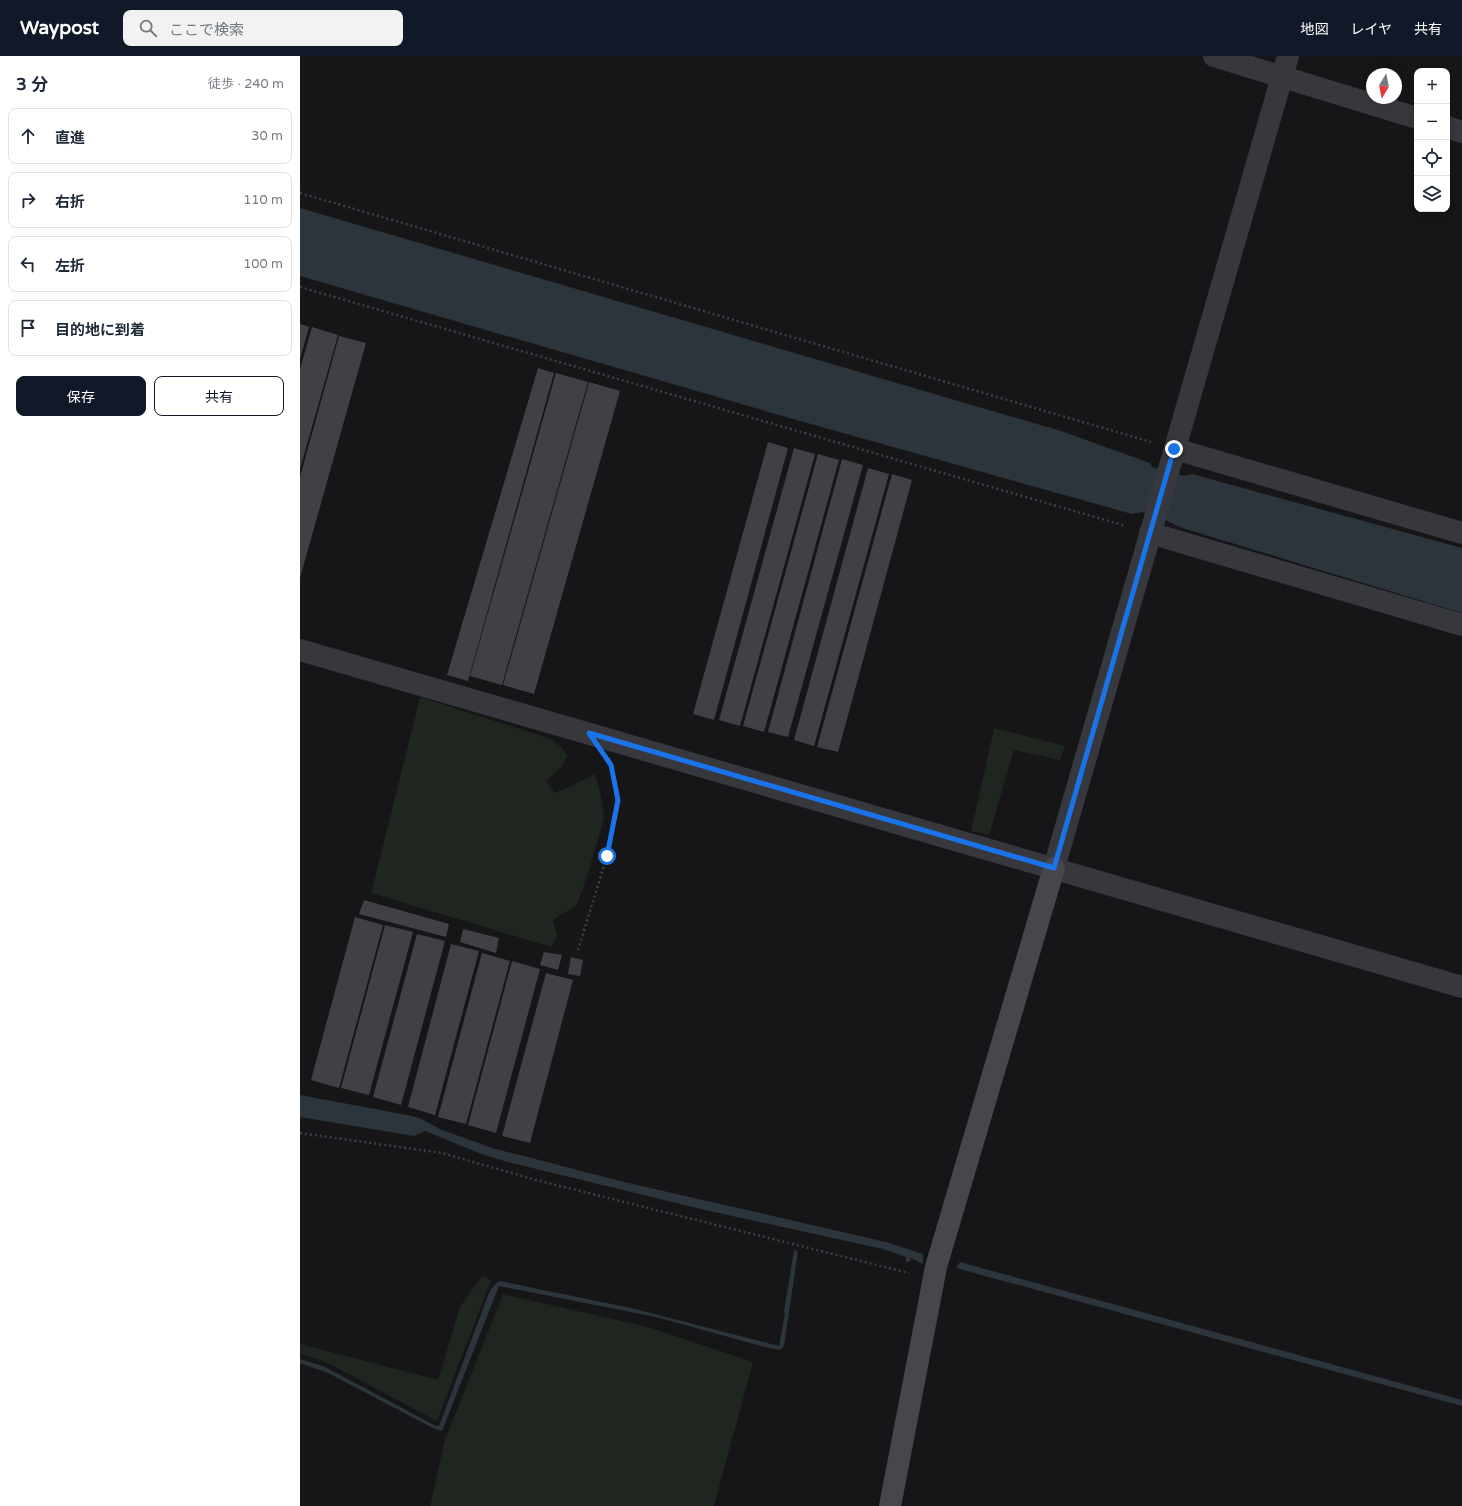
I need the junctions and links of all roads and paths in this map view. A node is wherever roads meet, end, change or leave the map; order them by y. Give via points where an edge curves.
1 (1214, 56) edge
2 (1288, 56) edge
3 (1282, 77) junction
4 (1414, 117) edge
5 (1450, 128) edge
6 (1462, 132) edge
7 (300, 193) edge
8 (300, 287) edge
9 (1173, 456) junction
10 (1152, 527) junction
11 (1462, 533) edge
12 (1462, 625) edge
13 (300, 650) edge
14 (611, 765) dead end
15 (1054, 868) junction
16 (578, 950) dead end
17 (1462, 987) edge
18 (300, 1133) edge
19 (933, 1279) junction
20 (890, 1506) edge

1 - 3 street
2 - 3 street
3 - 4 street
3 - 9 street
5 - 6 street
7 - 9 path
8 - 10 path
9 - 10 street
9 - 11 street
10 - 12 street
10 - 15 street
13 - 15 street
14 - 16 path via 618,800 607,856
15 - 17 street
15 - 19 street
18 - 19 path via 442,1153 536,1180
19 - 20 street

